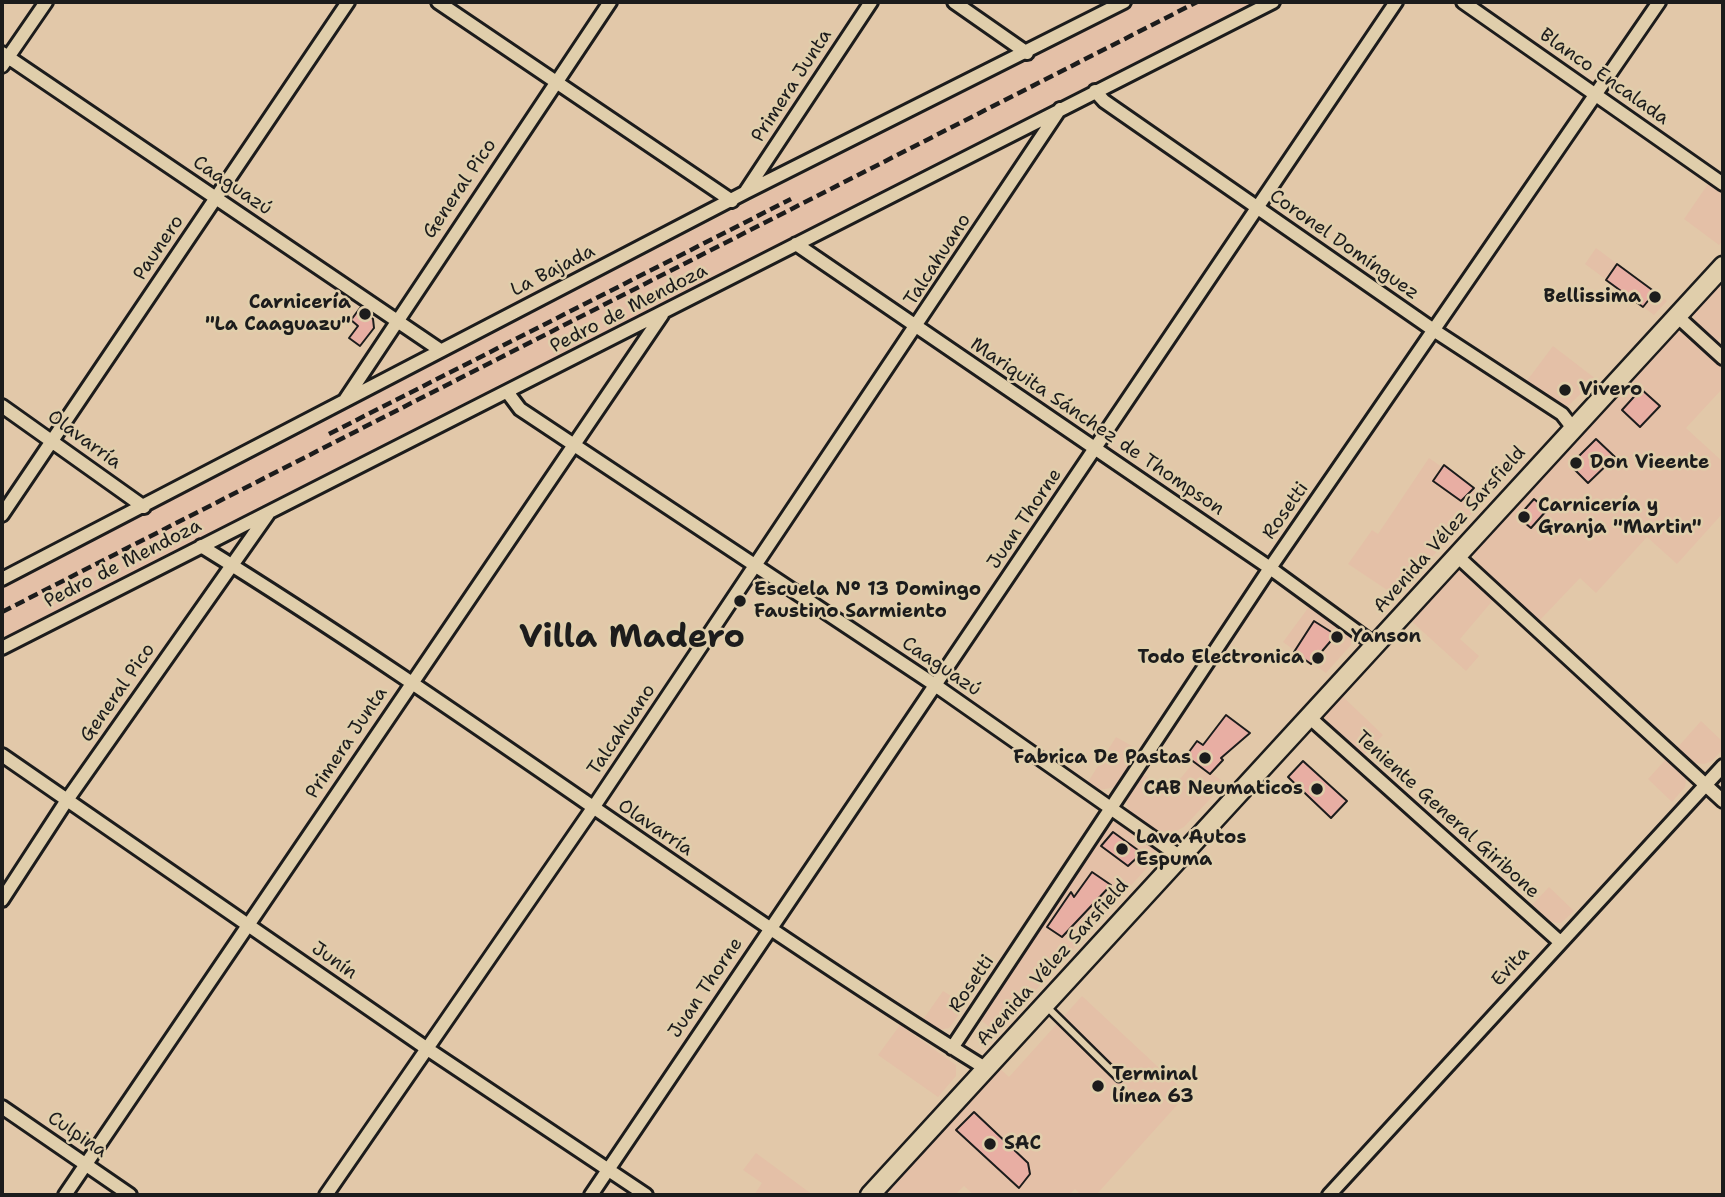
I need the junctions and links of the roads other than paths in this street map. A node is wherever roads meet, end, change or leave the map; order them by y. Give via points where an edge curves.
1 (46, 2) edge
2 (348, 2) edge
3 (438, 2) edge
4 (610, 2) edge
5 (871, 2) edge
6 (954, 2) edge
7 (1125, 2) edge
8 (1273, 2) edge
9 (1396, 2) edge
10 (1463, 2) edge
11 (1659, 2) edge
12 (1027, 53) junction
13 (4, 59) edge
14 (556, 81) junction
15 (1095, 91) junction
16 (1596, 96) junction
17 (1060, 109) junction
18 (1723, 184) edge
19 (746, 192) junction
20 (216, 198) junction
21 (732, 201) junction
22 (1257, 209) junction
23 (796, 244) junction
24 (1723, 266) edge
25 (664, 313) junction
26 (1678, 317) junction
27 (395, 322) junction
28 (916, 329) junction
29 (1435, 331) junction
30 (440, 350) junction
31 (1723, 358) edge
32 (508, 393) junction
33 (345, 400) junction
34 (2, 405) edge
35 (1572, 427) junction
36 (53, 440) junction
37 (572, 445) junction
38 (1096, 449) junction
39 (144, 507) junction
40 (270, 511) junction
41 (2, 515) edge
42 (201, 546) junction
43 (1456, 555) junction
44 (231, 564) junction
45 (754, 566) junction
46 (1270, 568) junction
47 (2, 579) edge
48 (1374, 644) junction
49 (2, 648) edge
50 (411, 683) junction
51 (935, 685) junction
52 (1309, 718) junction
53 (2, 755) edge
54 (1723, 766) edge
55 (1706, 785) junction
56 (67, 800) junction
57 (1723, 801) edge
58 (593, 808) junction
59 (1111, 809) junction
60 (1179, 856) junction
61 (2, 900) edge
62 (247, 924) junction
63 (769, 928) junction
64 (1560, 942) junction
65 (1046, 1006) junction
66 (426, 1048) junction
67 (952, 1048) junction
68 (985, 1068) junction
69 (1119, 1078) dead end
70 (2, 1107) edge
71 (86, 1165) junction
72 (608, 1170) junction
73 (65, 1195) edge
74 (130, 1195) edge
75 (327, 1195) edge
76 (591, 1195) edge
77 (646, 1195) edge
78 (870, 1195) edge
79 (1329, 1195) edge

1 - 13 street
2 - 20 street, Paunero
3 - 14 street
4 - 14 street, General Pico
5 - 19 street, Primera Junta
6 - 12 street
7 - 12 street, La Bajada
8 - 15 street, Pedro de Mendoza
9 - 22 street, Juan Thorne
10 - 16 street, Blanco Encalada
11 - 16 street, Rosetti
12 - 19 street, La Bajada
13 - 20 street, Caaguazú
14 - 21 street
14 - 27 street, General Pico
15 - 17 street, Pedro de Mendoza
15 - 22 street, Coronel Domínguez
16 - 18 street, Blanco Encalada
16 - 29 street, Rosetti
17 - 23 street, Pedro de Mendoza
17 - 28 street, Talcahuano
19 - 21 street, La Bajada
20 - 27 street, Caaguazú
20 - 36 street, Paunero
21 - 30 street, La Bajada
22 - 29 street, Coronel Domínguez
22 - 38 street, Juan Thorne
23 - 25 street, Pedro de Mendoza
23 - 28 street, Mariquita Sánchez de Thompson
24 - 26 main road, Avenida Vélez Sarsfield
25 - 32 street, Pedro de Mendoza
25 - 37 street, Primera Junta
26 - 31 street
26 - 35 main road, Avenida Vélez Sarsfield
27 - 30 street, Caaguazú
27 - 33 street, General Pico
28 - 38 street, Mariquita Sánchez de Thompson
28 - 45 street, Talcahuano
29 - 35 street, Coronel Domínguez via 1562,414
29 - 46 street, Rosetti
30 - 33 street, La Bajada
32 - 37 street, Caaguazú via 520,409
32 - 40 street, Pedro de Mendoza
33 - 39 street, La Bajada
34 - 36 street, Olavarría
35 - 43 main road, Avenida Vélez Sarsfield
36 - 39 street, Olavarría
36 - 41 street, Paunero
37 - 45 street, Caaguazú
37 - 50 street, Primera Junta
38 - 46 street, Mariquita Sánchez de Thompson
38 - 51 street, Juan Thorne
39 - 47 street, La Bajada
40 - 42 street, Pedro de Mendoza
40 - 44 street, General Pico
42 - 44 street, Olavarría
42 - 49 street, Pedro de Mendoza
43 - 48 main road, Avenida Vélez Sarsfield
43 - 55 street
44 - 50 street, Olavarría
44 - 56 street, General Pico
45 - 51 street, Caaguazú
45 - 58 street, Talcahuano
46 - 48 street, Mariquita Sánchez de Thompson
46 - 59 street, Rosetti
48 - 52 main road, Avenida Vélez Sarsfield
50 - 58 street, Olavarría
50 - 62 street, Primera Junta
51 - 59 street, Caaguazú
51 - 63 street, Juan Thorne
52 - 60 main road, Avenida Vélez Sarsfield
52 - 64 street, Teniente General Giribone
53 - 56 street, Junín
54 - 55 street, Evita
55 - 57 street
55 - 64 street, Evita
56 - 61 street, General Pico
56 - 62 street, Junín
58 - 63 street, Olavarría
58 - 66 street, Talcahuano
59 - 60 street, Caaguazú
59 - 67 street, Rosetti
60 - 65 main road, Avenida Vélez Sarsfield
62 - 66 street, Junín
62 - 71 street, Primera Junta
63 - 67 street, Olavarría
63 - 72 street, Juan Thorne
64 - 79 street, Evita
65 - 68 main road, Avenida Vélez Sarsfield
65 - 69 lane
66 - 72 street, Junín
66 - 75 street, Talcahuano
67 - 68 street, Olavarría
68 - 78 main road, Avenida Vélez Sarsfield
70 - 71 street, Culpina
71 - 73 street, Primera Junta
71 - 74 street, Culpina
72 - 76 street, Juan Thorne
72 - 77 street, Junín

